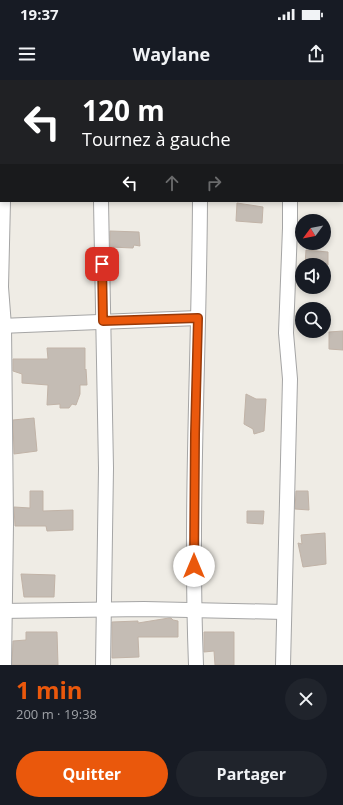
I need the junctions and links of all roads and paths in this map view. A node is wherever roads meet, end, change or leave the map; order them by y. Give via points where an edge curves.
1 (3, 202) edge
2 (101, 202) edge
3 (200, 202) edge
4 (290, 202) edge
5 (2, 229) edge
6 (198, 318) junction
7 (103, 321) junction
8 (2, 326) edge
9 (104, 609) junction
10 (194, 610) junction
11 (2, 611) edge
12 (284, 612) junction
13 (4, 665) edge
14 (103, 665) edge
15 (196, 665) edge
16 (283, 665) edge

1 - 5 street
2 - 7 street
3 - 6 street
4 - 12 street via 286,333 290,379
5 - 8 street
6 - 7 street
6 - 10 street
7 - 8 street
7 - 9 street via 106,468
8 - 11 street via 6,524
9 - 10 street
9 - 11 street
9 - 14 street
10 - 12 street
10 - 15 street
11 - 13 street
12 - 16 street

